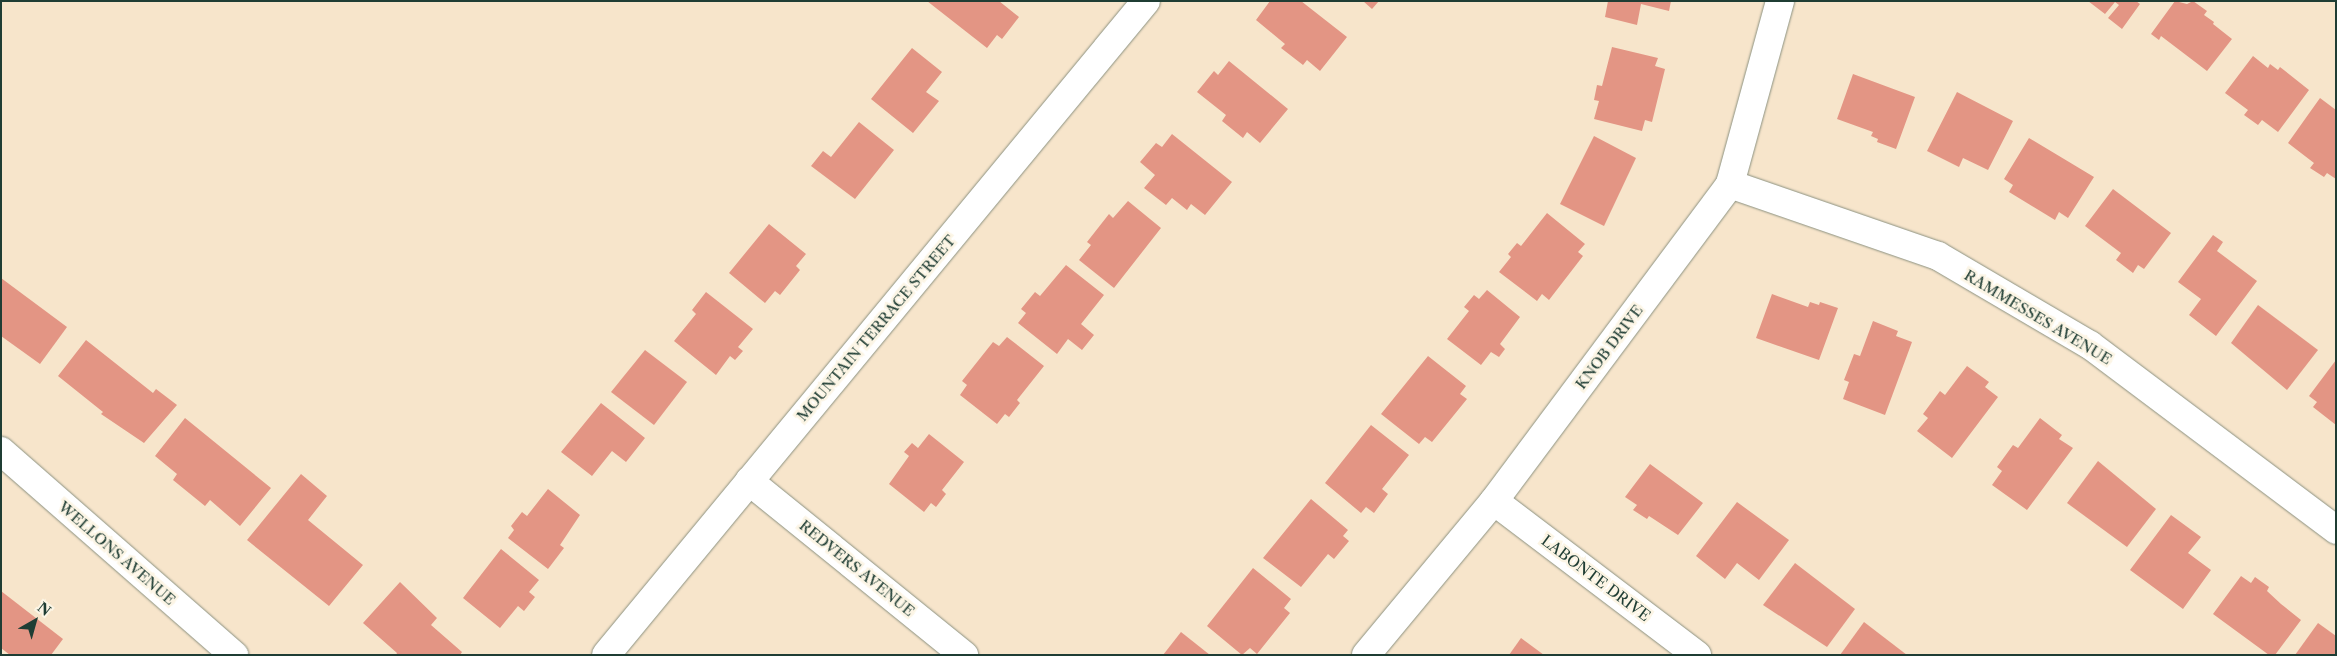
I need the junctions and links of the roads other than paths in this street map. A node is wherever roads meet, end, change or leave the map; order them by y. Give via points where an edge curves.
1 (1146, 1) edge
2 (1780, 1) edge
3 (1730, 184) junction
4 (1, 451) edge
5 (749, 481) junction
6 (1494, 501) junction
7 (2336, 530) edge
8 (234, 655) edge
9 (606, 655) edge
10 (964, 655) edge
11 (1366, 655) edge
12 (1697, 655) edge

1 - 5 street, MOUNTAIN TERRACE STREET
2 - 3 street, KNOB DRIVE
3 - 6 street, KNOB DRIVE
3 - 7 street, RAMMESSES AVENUE via 1938,256 2090,345
4 - 8 street, WELLONS AVENUE
5 - 9 street, MOUNTAIN TERRACE STREET
5 - 10 street, REDVERS AVENUE
6 - 11 street, KNOB DRIVE
6 - 12 street, LABONTE DRIVE

